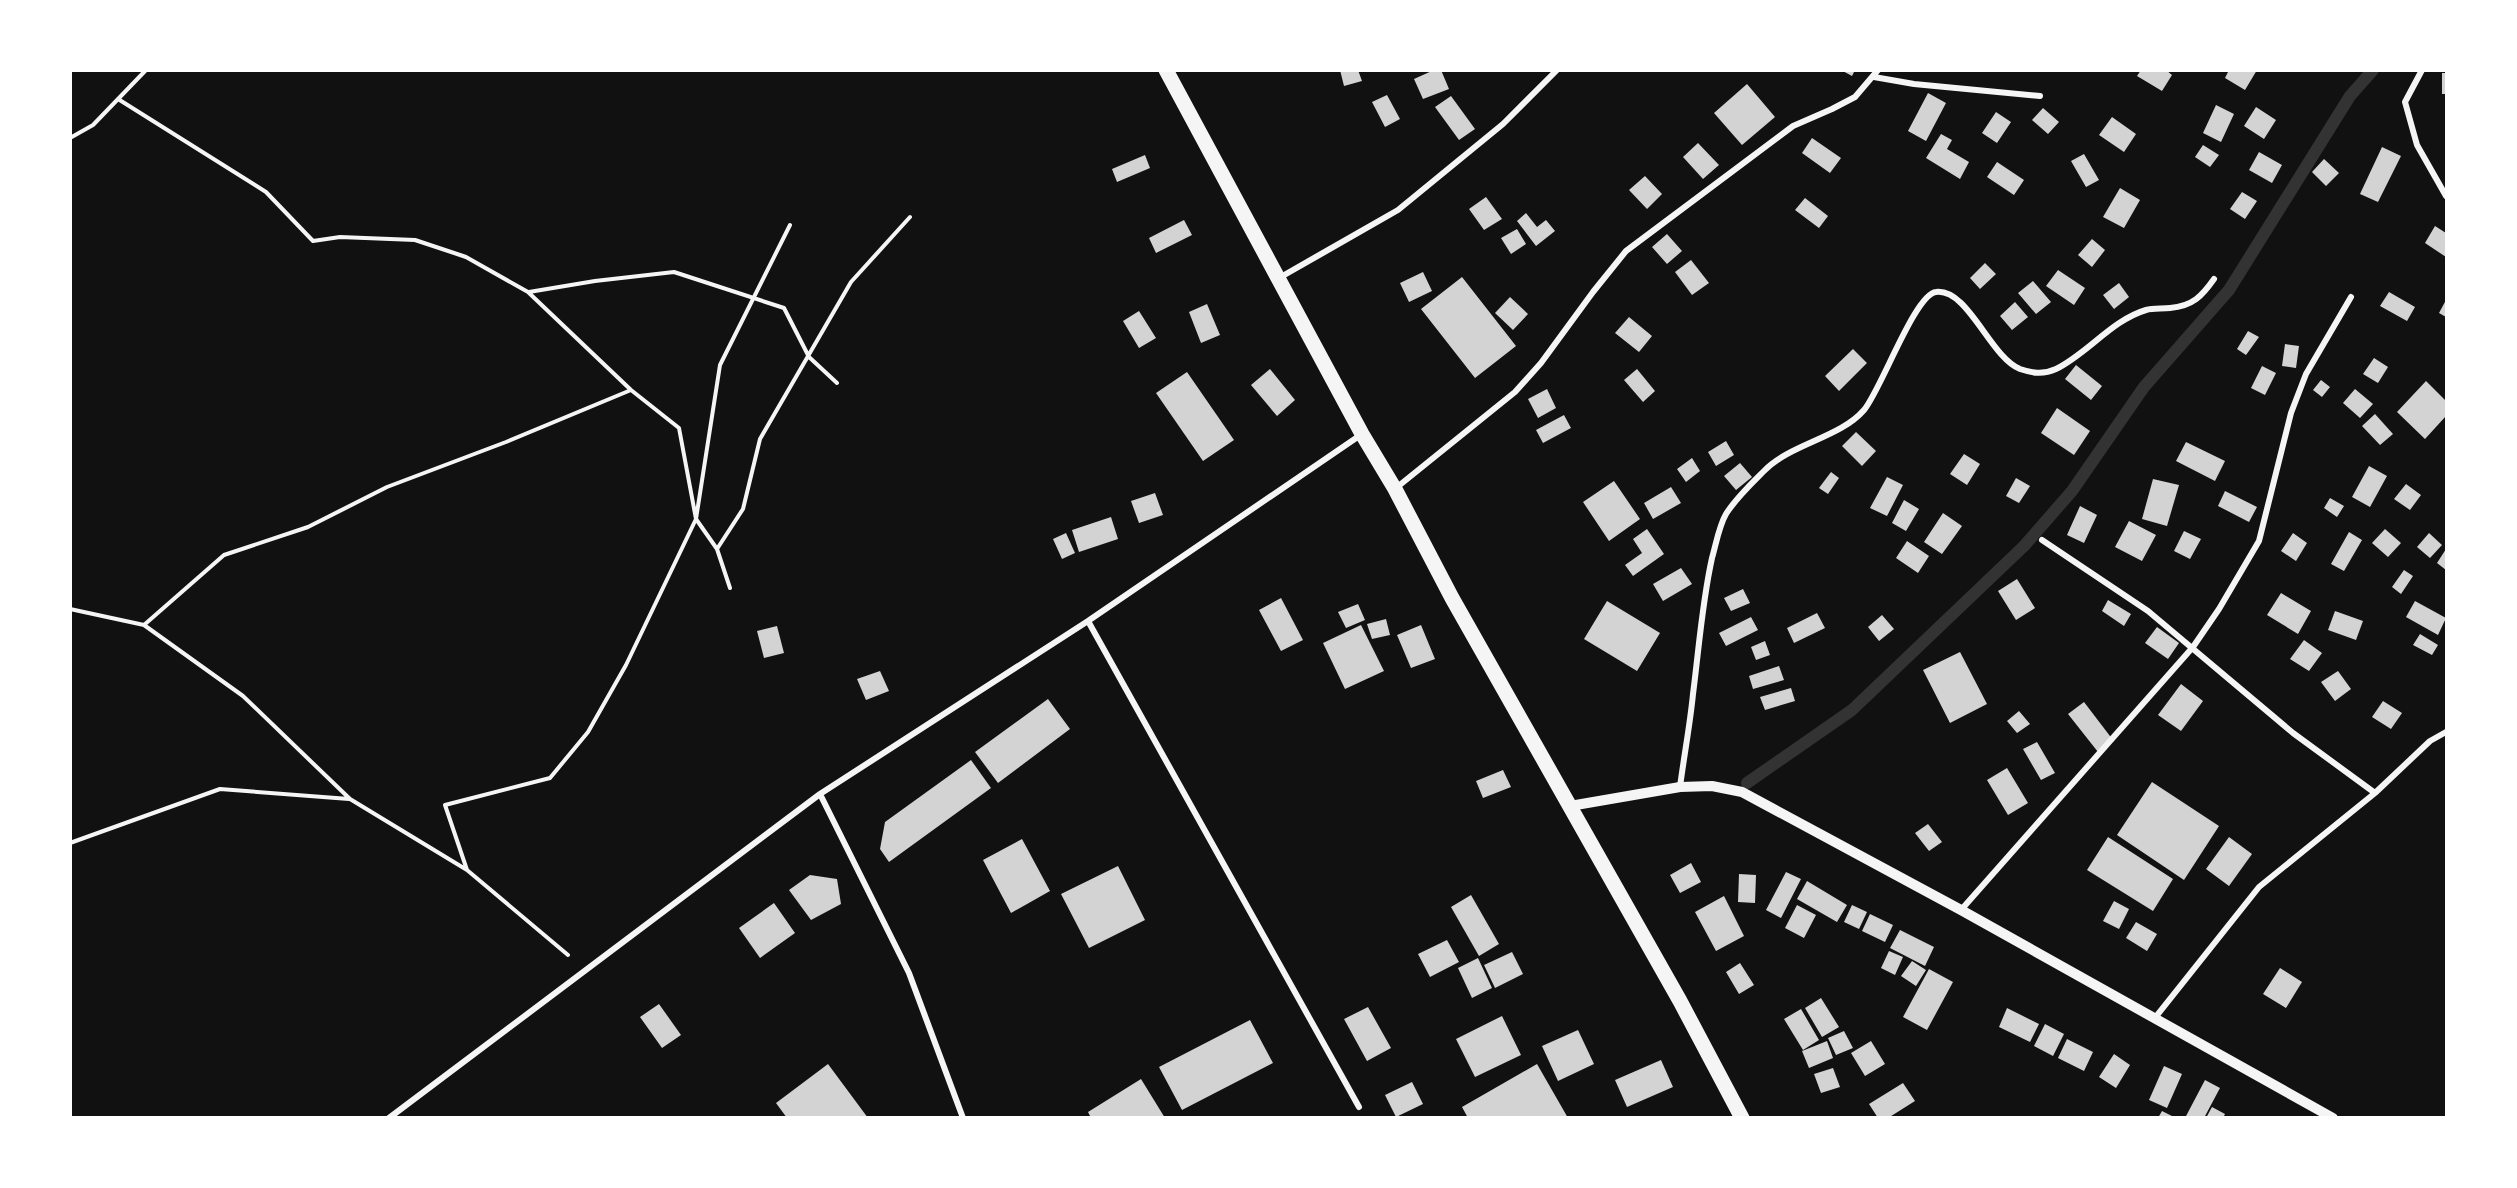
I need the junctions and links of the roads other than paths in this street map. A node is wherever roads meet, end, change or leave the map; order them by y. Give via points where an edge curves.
1 (1167, 70) edge
2 (1557, 70) edge
3 (1878, 70) edge
4 (2422, 70) edge
5 (1874, 77) junction
6 (2040, 96) dead end
7 (2446, 196) edge
8 (1279, 279) junction
9 (2214, 279) dead end
10 (2351, 297) dead end
11 (1362, 434) junction
12 (1395, 489) junction
13 (2042, 540) dead end
14 (1088, 621) junction
15 (2193, 647) junction
16 (2446, 732) edge
17 (1680, 787) junction
18 (2375, 793) junction
19 (820, 794) junction
20 (1570, 806) junction
21 (1961, 910) junction
22 (2154, 1019) junction
23 (1359, 1107) dead end
24 (389, 1118) edge
25 (963, 1118) edge
26 (1742, 1118) edge
27 (2334, 1118) edge

1 - 8 main road
2 - 8 street via 1503,124 1398,210
3 - 5 street
4 - 7 street via 2405,102 2417,145
5 - 6 street
5 - 12 street via 1855,97 1793,126 1626,251 1515,392
8 - 11 main road
9 - 17 street via 2200,298 2179,307 2146,310 2055,370 2037,374 2016,368 1960,301 1935,291 1926,296 1863,411 1841,428 1766,468 1726,514 1704,594
10 - 15 street via 2306,374 2291,413 2259,541
11 - 12 main road
11 - 14 street
12 - 20 main road
13 - 15 street via 2148,611
14 - 19 street
14 - 23 street
15 - 18 street via 2293,733
15 - 21 street
16 - 18 street via 2430,741
17 - 20 street
17 - 21 street via 1712,786 1742,792
18 - 22 street via 2259,887
19 - 24 street
19 - 25 street via 909,973
20 - 26 main road
21 - 22 street
22 - 27 street

